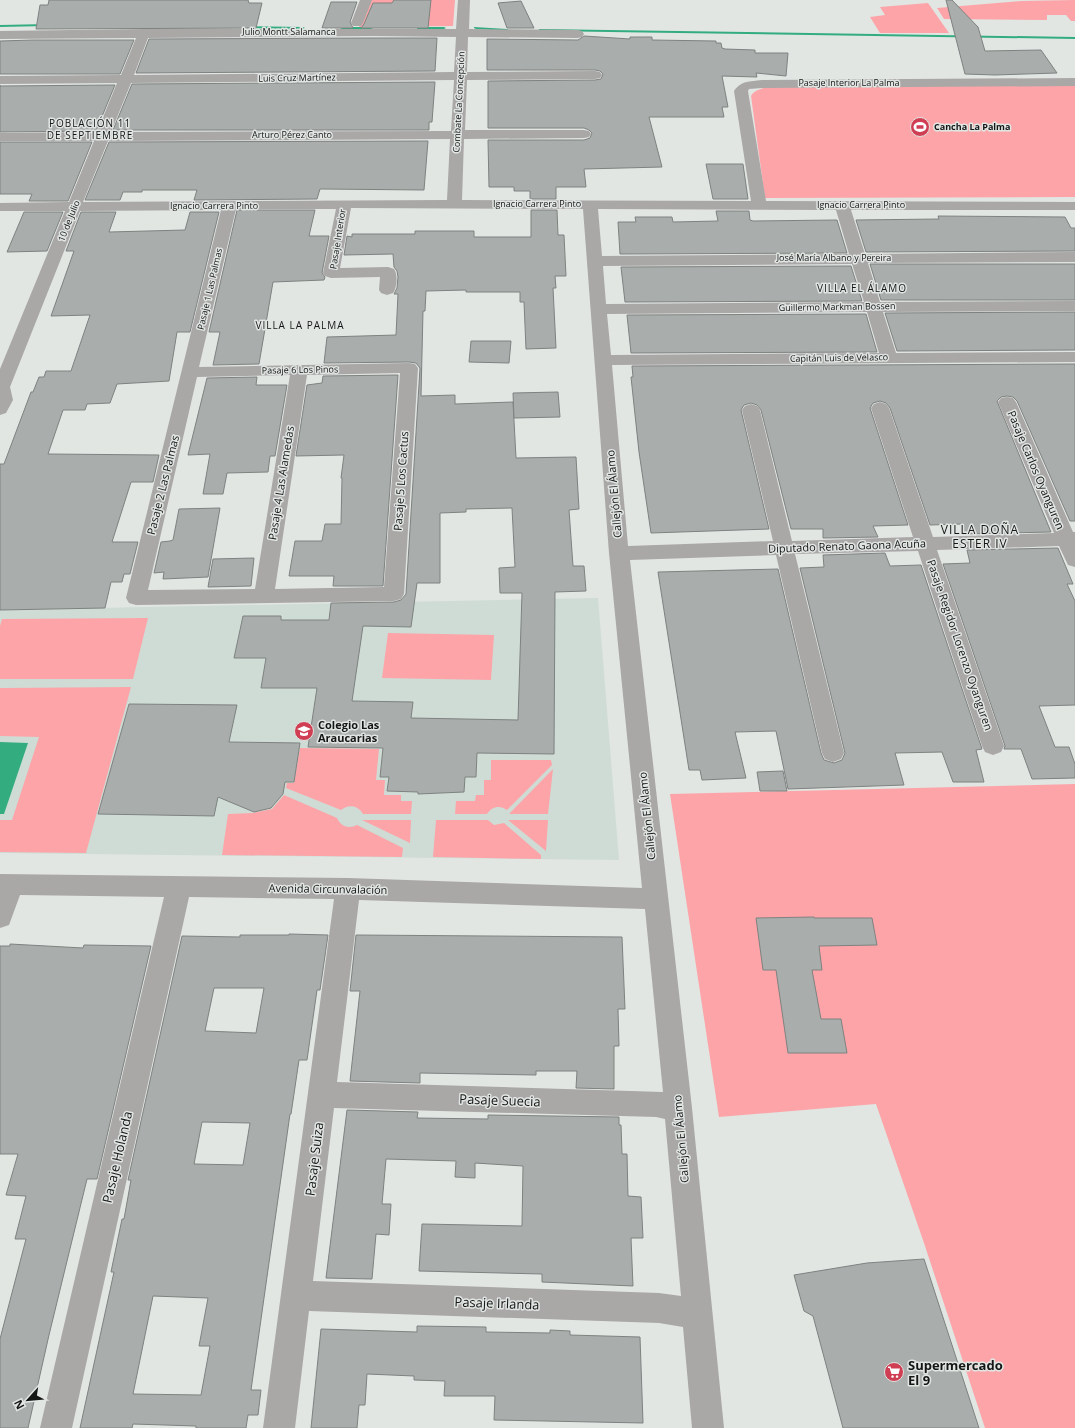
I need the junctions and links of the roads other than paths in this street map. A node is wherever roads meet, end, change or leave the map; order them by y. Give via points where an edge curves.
1 (366, 0) edge
2 (464, 0) edge
3 (357, 23) dead end
4 (144, 33) junction
5 (463, 33) junction
6 (578, 34) dead end
7 (0, 35) edge
8 (594, 75) dead end
9 (460, 76) junction
10 (126, 79) junction
11 (0, 80) edge
12 (1075, 82) edge
13 (584, 134) dead end
14 (458, 135) junction
15 (102, 136) junction
16 (0, 137) edge
17 (344, 204) junction
18 (590, 204) junction
19 (454, 205) junction
20 (759, 205) junction
21 (842, 205) junction
22 (75, 206) junction
23 (229, 206) junction
24 (1075, 206) edge
25 (0, 207) edge
26 (1075, 257) edge
27 (858, 258) junction
28 (594, 261) junction
29 (387, 290) dead end
30 (873, 306) junction
31 (1075, 306) edge
32 (599, 309) junction
33 (1075, 357) edge
34 (889, 358) junction
35 (603, 360) junction
36 (408, 368) joint
37 (299, 370) junction
38 (191, 372) junction
39 (1, 387) edge
40 (1007, 402) dead end
41 (880, 408) dead end
42 (0, 409) edge
43 (751, 410) dead end
44 (1071, 540) edge
45 (926, 544) junction
46 (784, 548) junction
47 (619, 553) junction
48 (1075, 560) edge
49 (264, 596) junction
50 (993, 746) dead end
51 (833, 753) dead end
52 (5, 884) edge
53 (179, 886) junction
54 (348, 889) junction
55 (656, 899) junction
56 (0, 917) edge
57 (323, 1095) junction
58 (678, 1108) junction
59 (296, 1296) junction
60 (697, 1314) junction
61 (56, 1428) edge
62 (279, 1428) edge
63 (708, 1428) edge

1 - 3 street
2 - 5 street, Combate La Concepción
4 - 5 street, Julio Montt Salamanca
4 - 7 street, Julio Montt Salamanca
4 - 10 street, 10 de Julio
5 - 6 street, Julio Montt Salamanca
5 - 9 street, Combate La Concepción
8 - 9 street, Luis Cruz Martínez
9 - 10 street, Luis Cruz Martínez
9 - 14 street, Combate La Concepción
10 - 11 street, Luis Cruz Martínez
10 - 15 street, 10 de Julio
12 - 20 street, Pasaje Interior La Palma via 745,86 741,91
13 - 14 street, Arturo Pérez Canto
14 - 15 street, Arturo Pérez Canto
14 - 19 street, Combate La Concepción
15 - 16 street, Arturo Pérez Canto
15 - 22 street, 10 de Julio
17 - 19 street, Ignacio Carrera Pinto
17 - 23 street, Ignacio Carrera Pinto
17 - 29 street, Pasaje Interior via 331,273 388,272
18 - 19 street, Ignacio Carrera Pinto
18 - 20 street, Ignacio Carrera Pinto
18 - 28 street, Callejón El Álamo
20 - 21 street, Ignacio Carrera Pinto
21 - 24 street, Ignacio Carrera Pinto
21 - 27 street
22 - 23 street, Ignacio Carrera Pinto
22 - 25 street, Ignacio Carrera Pinto
22 - 39 street, 10 de Julio
23 - 38 street, Pasaje 1 Las Palmas
26 - 27 street, José María Albano y Pereira
27 - 28 street, José María Albano y Pereira
27 - 30 street
28 - 32 street, Callejón El Álamo
30 - 31 street, Guillermo Markman Bossen
30 - 32 street, Guillermo Markman Bossen
30 - 34 street
32 - 35 street, Callejón El Álamo
33 - 34 street, Capitán Luis de Velasco
34 - 35 street, Capitán Luis de Velasco
35 - 47 street, Callejón El Álamo
36 - 37 street, Pasaje 6 Los Pinos
36 - 49 street, Pasaje 5 Los Cactus via 394,594
37 - 38 street, Pasaje 6 Los Pinos
37 - 49 street, Pasaje 4 Las Alamedas
38 - 49 street, Pasaje 2 Las Palmas via 136,598
39 - 42 street, 10 de Julio via 4,400
40 - 44 street, Pasaje Carlos Oyanguren
41 - 45 street, Pasaje Regidor Lorenzo Oyanguren
43 - 46 street
44 - 45 street, Diputado Renato Gaona Acuña
44 - 48 street, Pasaje Carlos Oyanguren
45 - 46 street, Diputado Renato Gaona Acuña
45 - 50 street, Pasaje Regidor Lorenzo Oyanguren
46 - 47 street, Diputado Renato Gaona Acuña
46 - 51 street
47 - 55 street, Callejón El Álamo
52 - 53 street, Avenida Circunvalación
52 - 56 street
53 - 54 street, Avenida Circunvalación
53 - 61 street, Pasaje Holanda
54 - 55 street, Avenida Circunvalación
54 - 57 street, Pasaje Suiza
55 - 58 street, Callejón El Álamo
57 - 58 street, Pasaje Suecia via 648,1104
57 - 59 street, Pasaje Suiza
58 - 60 street, Callejón El Álamo
59 - 60 street, Pasaje Irlanda via 659,1308
59 - 62 street, Pasaje Suiza
60 - 63 street, Callejón El Álamo

